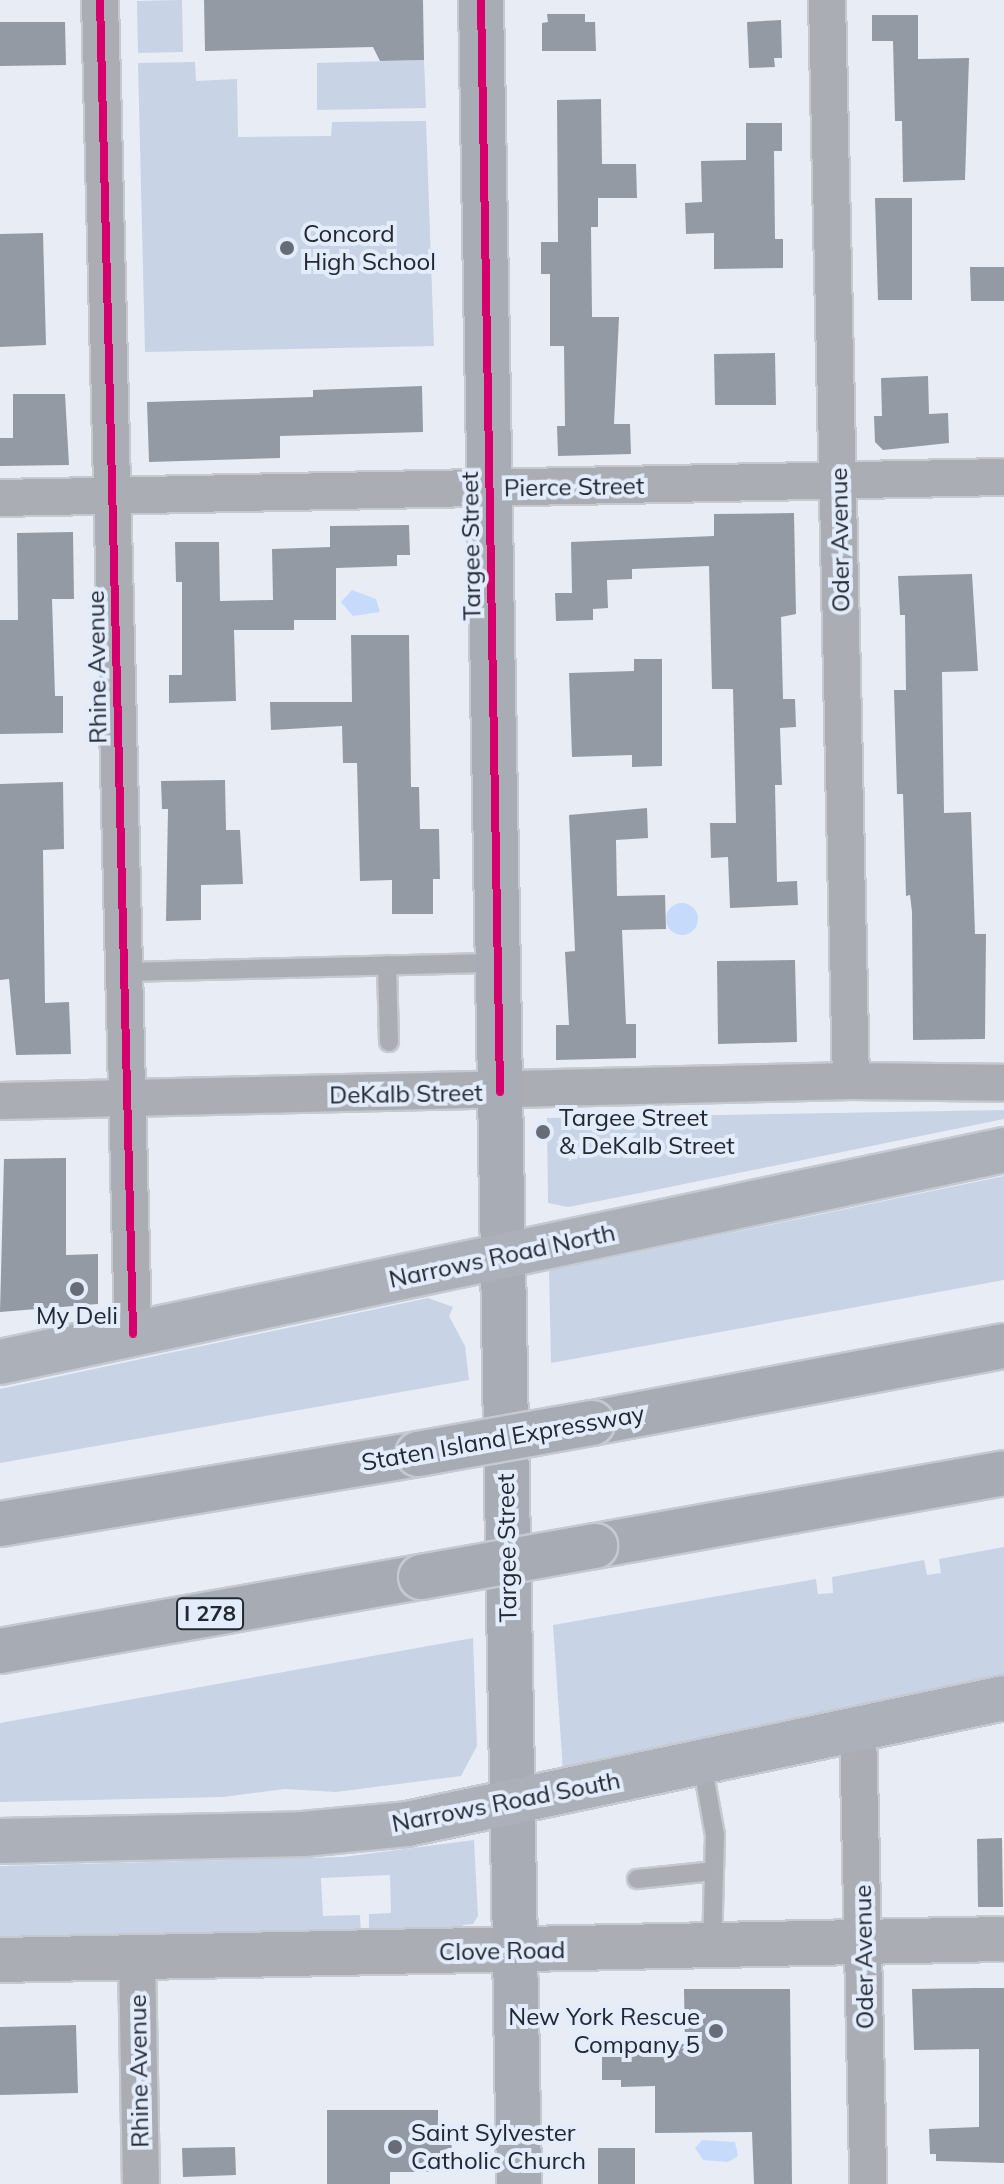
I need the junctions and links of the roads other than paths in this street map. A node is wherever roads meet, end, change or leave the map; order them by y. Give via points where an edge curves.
1 (100, 0) edge
2 (481, 0) edge
3 (827, 0) edge
4 (1004, 477) edge
5 (838, 482) junction
6 (490, 489) junction
7 (113, 495) junction
8 (0, 498) edge
9 (499, 963) junction
10 (387, 965) junction
11 (124, 972) junction
12 (389, 1042) dead end
13 (851, 1081) junction
14 (1004, 1083) edge
15 (500, 1092) junction
16 (128, 1099) junction
17 (0, 1101) edge
18 (1004, 1150) edge
19 (503, 1255) junction
20 (133, 1334) junction
21 (1004, 1346) edge
22 (0, 1362) edge
23 (1004, 1473) edge
24 (0, 1524) edge
25 (0, 1651) edge
26 (1004, 1698) edge
27 (858, 1729) junction
28 (702, 1763) junction
29 (510, 1805) junction
30 (0, 1841) edge
31 (714, 1871) junction
32 (637, 1879) dead end
33 (1004, 1939) edge
34 (864, 1942) junction
35 (712, 1947) junction
36 (514, 1951) junction
37 (137, 1957) junction
38 (0, 1960) edge
39 (141, 2184) edge
40 (519, 2184) edge
41 (868, 2184) edge

1 - 7 street, Rhine Avenue
2 - 6 main road, Targee Street
3 - 5 street, Oder Avenue
4 - 5 street, Pierce Street
5 - 6 street, Pierce Street
5 - 13 street, Oder Avenue
6 - 7 street, Pierce Street
6 - 9 main road, Targee Street
7 - 8 street, Pierce Street
7 - 11 street, Rhine Avenue
9 - 10 lane
9 - 15 main road, Targee Street
10 - 11 lane
10 - 12 lane
11 - 16 street, Rhine Avenue
13 - 14 street, DeKalb Street
13 - 15 street, DeKalb Street
15 - 16 street, DeKalb Street
15 - 19 main road, Targee Street
16 - 17 street, DeKalb Street
16 - 20 street, Rhine Avenue
18 - 19 main road, Narrows Road North
19 - 20 main road, Narrows Road North
19 - 29 main road, Targee Street
20 - 22 main road, Narrows Road North
21 - 24 highway, Staten Island Expressway, bridge via 418,1454
23 - 25 highway, I 278, bridge
26 - 27 main road, Narrows Road South
27 - 28 main road, Narrows Road South
27 - 34 street, Oder Avenue
28 - 29 main road, Narrows Road South
28 - 31 lane via 715,1835
29 - 30 main road, Narrows Road South via 407,1824 303,1834
29 - 36 main road, Targee Street
31 - 32 lane
31 - 35 lane
33 - 34 street, Clove Road
34 - 35 street, Clove Road
34 - 41 street, Oder Avenue
35 - 36 street, Clove Road
36 - 37 street, Clove Road
36 - 40 main road, Targee Street
37 - 38 street, Clove Road
37 - 39 street, Rhine Avenue

